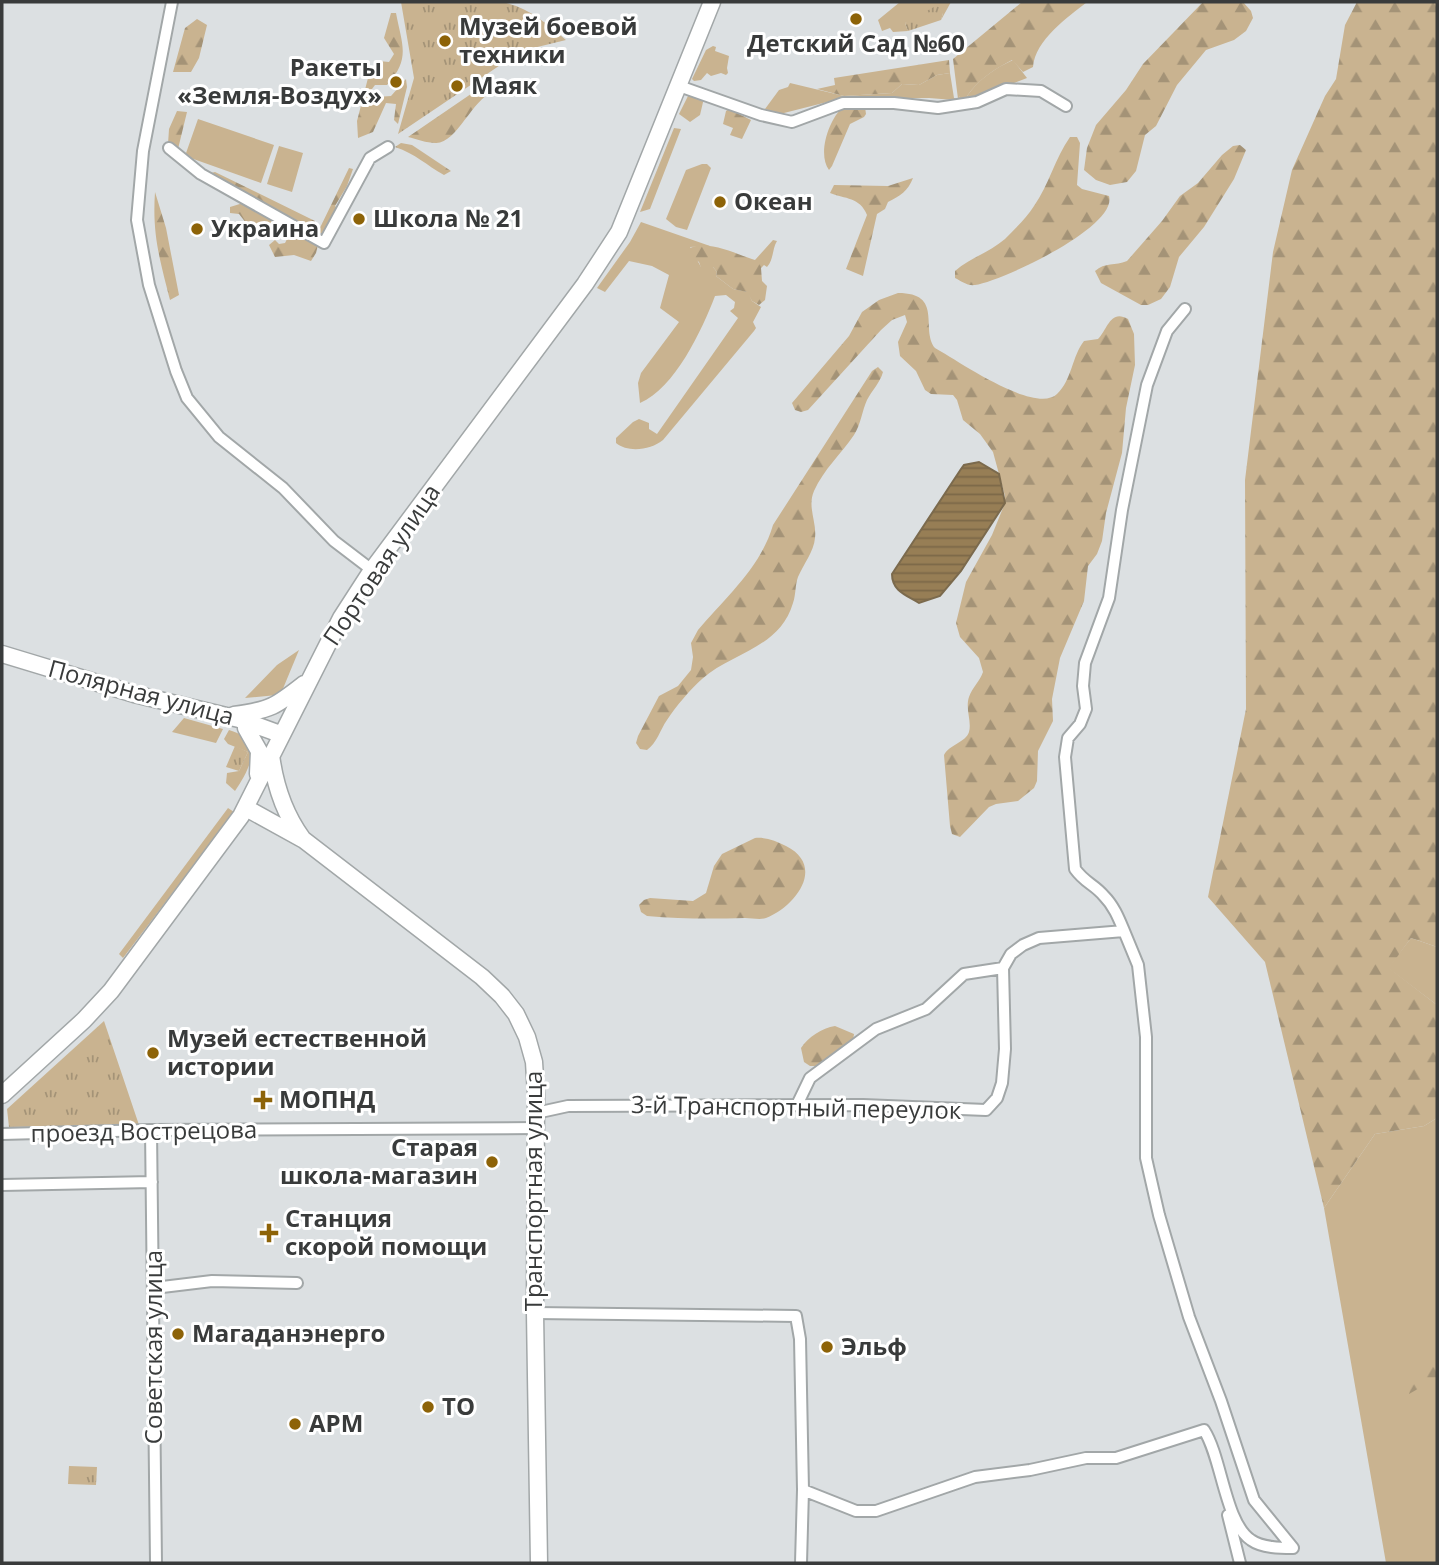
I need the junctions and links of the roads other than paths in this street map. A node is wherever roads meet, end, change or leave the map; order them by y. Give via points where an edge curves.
1 (172, 2) edge
2 (712, 2) edge
3 (678, 86) junction
4 (1066, 106) dead end
5 (169, 148) dead end
6 (388, 148) dead end
7 (1185, 309) dead end
8 (372, 570) junction
9 (2, 654) edge
10 (308, 681) junction
11 (228, 716) junction
12 (246, 728) junction
13 (280, 734) junction
14 (271, 755) junction
15 (257, 785) junction
16 (246, 808) junction
17 (281, 827) junction
18 (304, 840) junction
19 (215, 851) junction
20 (1124, 932) junction
21 (1003, 968) junction
22 (2, 1095) edge
23 (797, 1105) junction
24 (537, 1121) junction
25 (151, 1130) junction
26 (2, 1134) edge
27 (152, 1182) junction
28 (2, 1185) edge
29 (297, 1283) dead end
30 (154, 1288) junction
31 (535, 1313) junction
32 (803, 1490) junction
33 (1229, 1501) junction
34 (156, 1563) edge
35 (538, 1563) edge
36 (801, 1563) edge
37 (1240, 1563) edge

1 - 8 street via 143,151 137,220 144,267 176,371 187,398 219,437
2 - 3 main road, Портовая улица
3 - 4 street via 792,122 843,103 938,108 977,102 1006,89 1041,91
3 - 8 main road, Портовая улица via 627,215 594,272
5 - 6 street via 201,174 324,243 370,158
7 - 20 street via 1167,331 1147,385 1109,598 1085,663 1086,709 1068,738 1065,757 1075,869 1083,881 1104,895
8 - 10 main road, Портовая улица
9 - 11 main road, Полярная улица
10 - 11 main road via 277,705
10 - 13 main road, Портовая улица
11 - 12 main road
11 - 13 main road, Полярная улица
12 - 14 main road
12 - 15 main road via 260,751
13 - 14 main road, Портовая улица
14 - 15 main road, Портовая улица
14 - 18 main road, Транспортная улица via 281,800
15 - 16 main road, Портовая улица
16 - 17 main road, Транспортная улица
16 - 19 main road, Портовая улица
17 - 18 main road, Транспортная улица
17 - 19 main road via 250,825
18 - 24 main road, Транспортная улица via 502,996 531,1048
19 - 22 main road, Портовая улица via 111,991
20 - 21 street via 1039,939 1011,954
20 - 33 street via 1138,965 1146,1037 1146,1158 1159,1215 1185,1306 1254,1500 1293,1548 1251,1540 1235,1521
21 - 23 street via 964,974 926,1009 876,1029 810,1078
21 - 23 street, 3-й Транспортный переулок via 1002,1083 986,1110
23 - 24 street, 3-й Транспортный переулок via 568,1106
24 - 25 street, проезд Вострецова
24 - 31 main road, Транспортная улица
25 - 26 street, проезд Вострецова
25 - 27 street, Советская улица
27 - 28 street
27 - 30 street, Советская улица
29 - 30 street via 212,1281
30 - 34 street, Советская улица
31 - 32 street via 796,1316
31 - 35 main road, Транспортная улица
32 - 33 street via 856,1511 876,1511 975,1477 1086,1458 1116,1458 1204,1430
32 - 36 street
33 - 37 street

